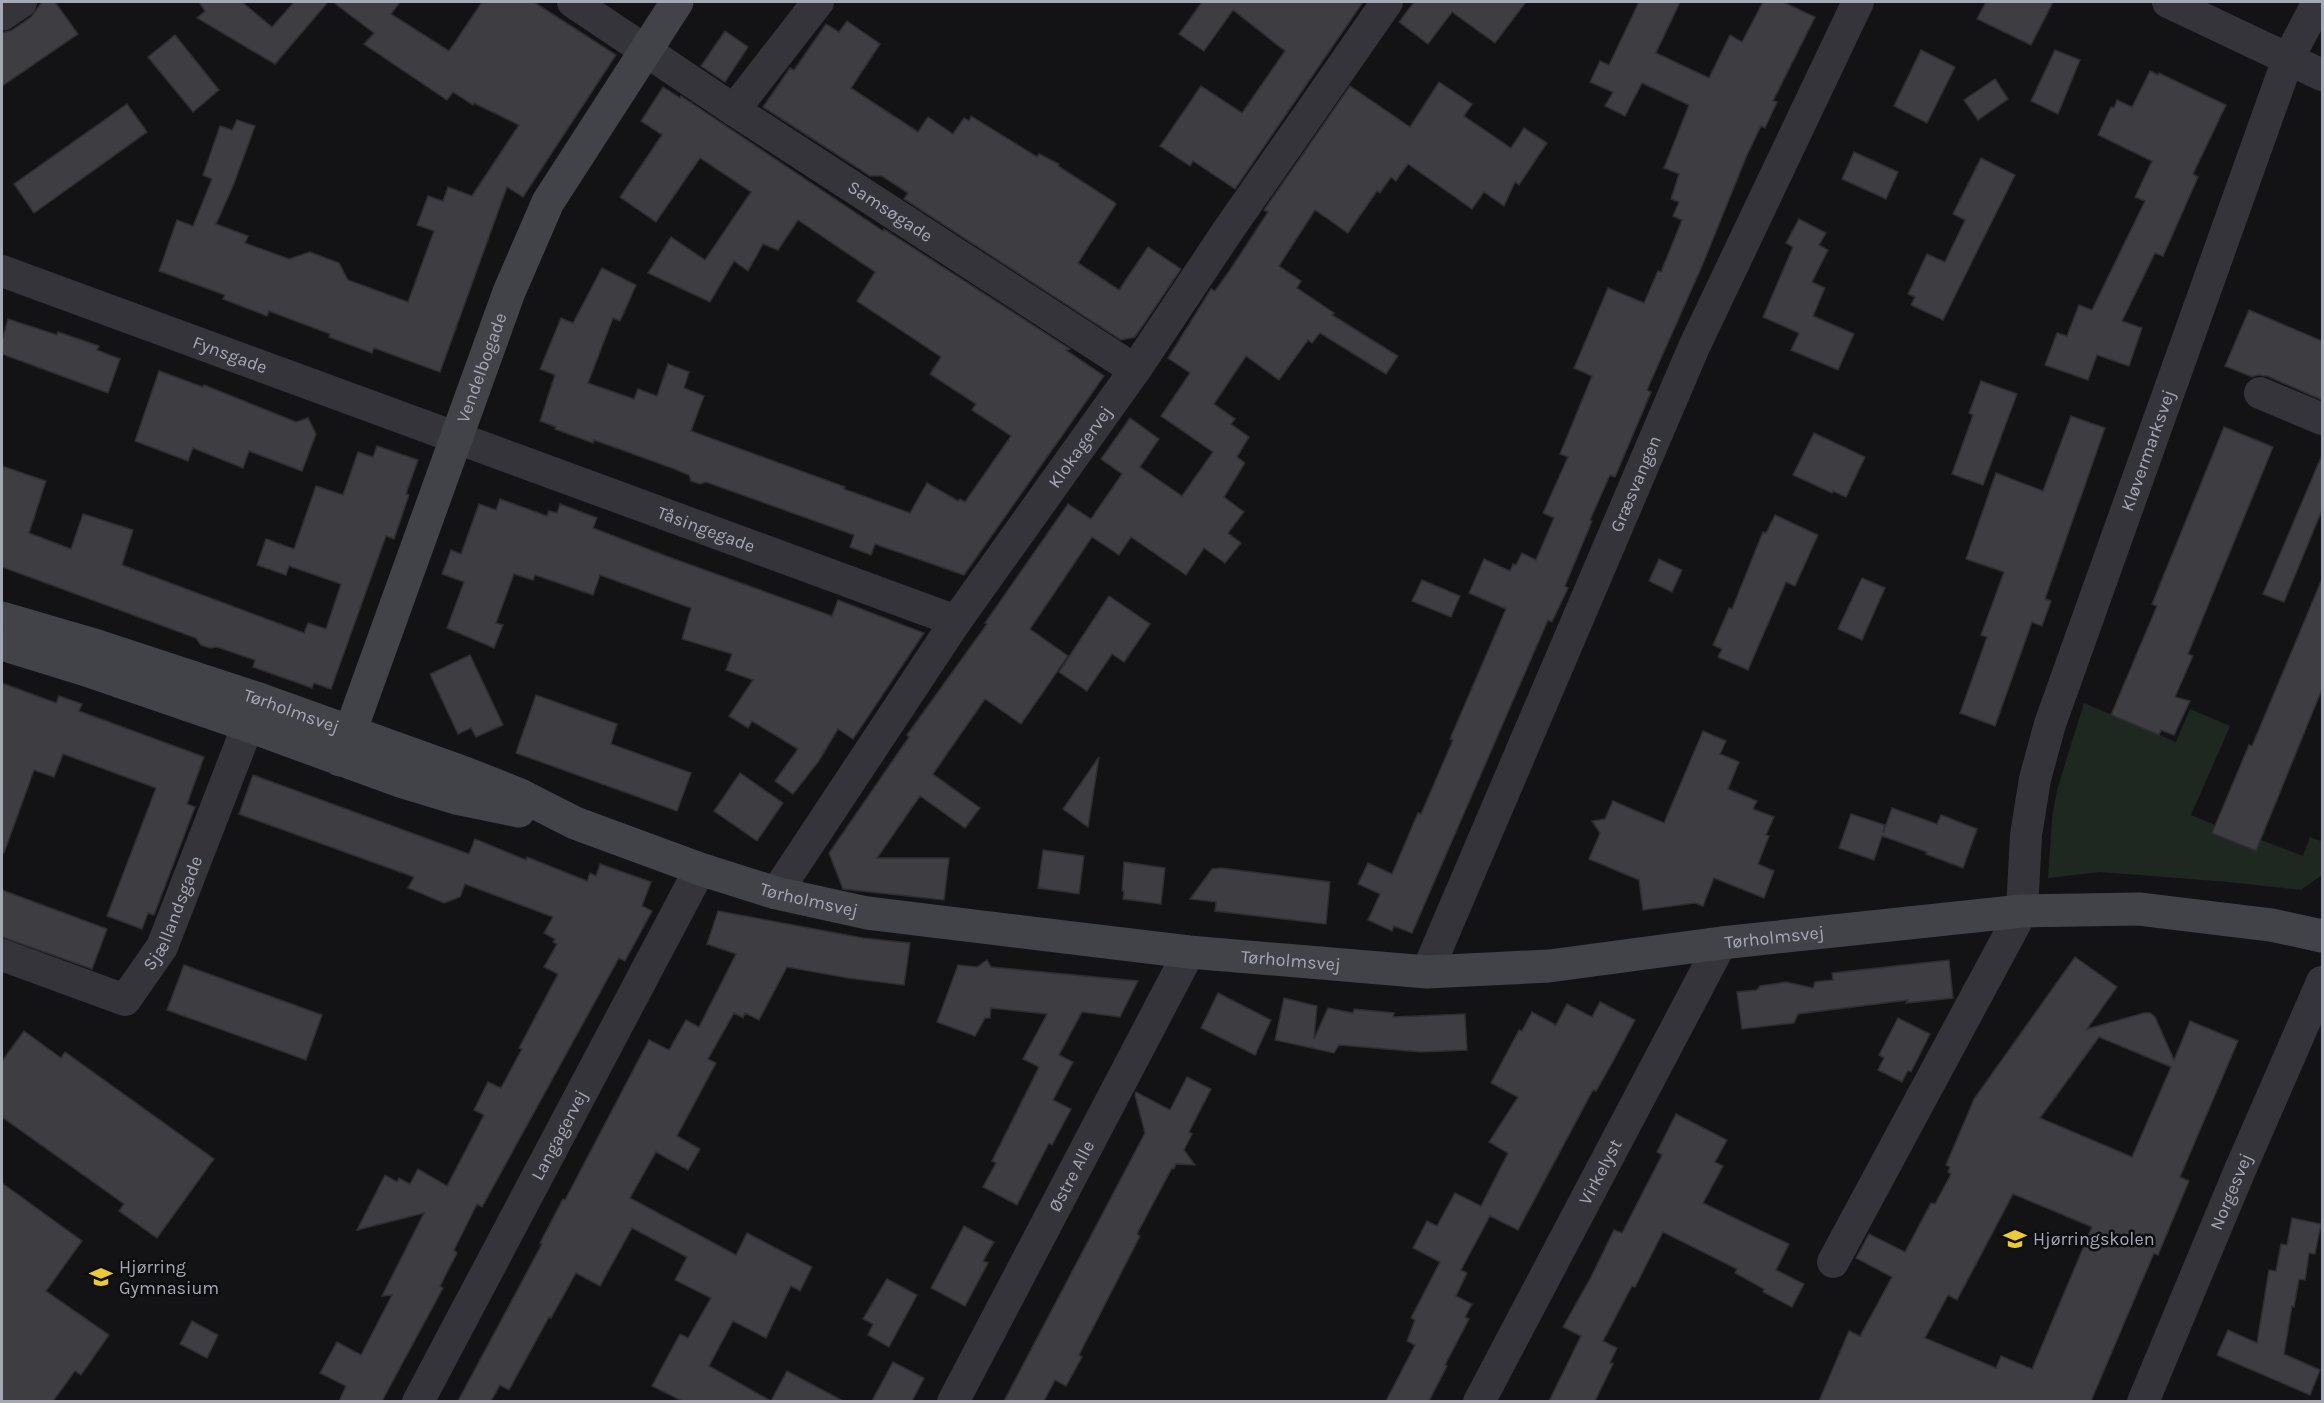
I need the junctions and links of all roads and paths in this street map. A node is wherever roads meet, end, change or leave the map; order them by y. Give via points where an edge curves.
1 (21, 2) edge
2 (573, 2) edge
3 (677, 2) edge
4 (818, 2) edge
5 (1387, 2) edge
6 (1858, 2) edge
7 (2168, 2) edge
8 (2318, 2) edge
9 (2, 15) edge
10 (646, 51) junction
11 (2288, 58) junction
12 (2322, 75) edge
13 (734, 110) junction
14 (2, 272) edge
15 (1135, 370) junction
16 (2260, 393) dead end
17 (2322, 419) edge
18 (458, 437) junction
19 (2, 618) edge
20 (956, 621) junction
21 (2, 644) edge
22 (254, 712) junction
23 (345, 746) junction
24 (700, 869) junction
25 (776, 893) junction
26 (2022, 911) junction
27 (2322, 936) edge
28 (1721, 943) junction
29 (1189, 952) junction
30 (2, 955) edge
31 (1427, 972) junction
32 (2322, 982) edge
33 (1833, 1262) dead end
34 (417, 1401) edge
35 (953, 1401) edge
36 (1479, 1401) edge
37 (2143, 1401) edge

1 - 9 street
2 - 10 street, Samsøgade
3 - 10 street, Vendelbogade
4 - 13 street
5 - 15 street, Klokagervej
6 - 31 street, Græsvangen via 1694,347
7 - 11 street
8 - 11 street, Kløvermarksvej
10 - 13 street, Samsøgade
10 - 18 street, Vendelbogade via 548,202 509,292
11 - 12 street
11 - 26 street, Kløvermarksvej via 2050,724 2035,779 2026,835
13 - 15 street, Samsøgade
14 - 18 street, Fynsgade
15 - 20 street, Klokagervej
16 - 17 street
18 - 20 street, Tåsingegade
18 - 23 street, Vendelbogade
19 - 22 street, Tørholmsvej via 91,644
20 - 25 street, Klokagervej
21 - 22 street, Tørholmsvej via 83,669
22 - 23 street, Tørholmsvej
22 - 30 street, Sjællandsgade via 162,947 125,1000
23 - 24 street, Tørholmsvej via 456,798 575,823
24 - 25 street, Tørholmsvej
24 - 34 street, Langagervej
25 - 29 street, Tørholmsvej via 867,913
26 - 27 street, Tørholmsvej via 2139,909 2271,925
26 - 28 street, Tørholmsvej
26 - 33 street
28 - 31 street, Tørholmsvej via 1549,966
28 - 36 street, Virkelyst
29 - 31 street, Tørholmsvej
29 - 35 street, Østre Alle
32 - 37 street, Norgesvej

